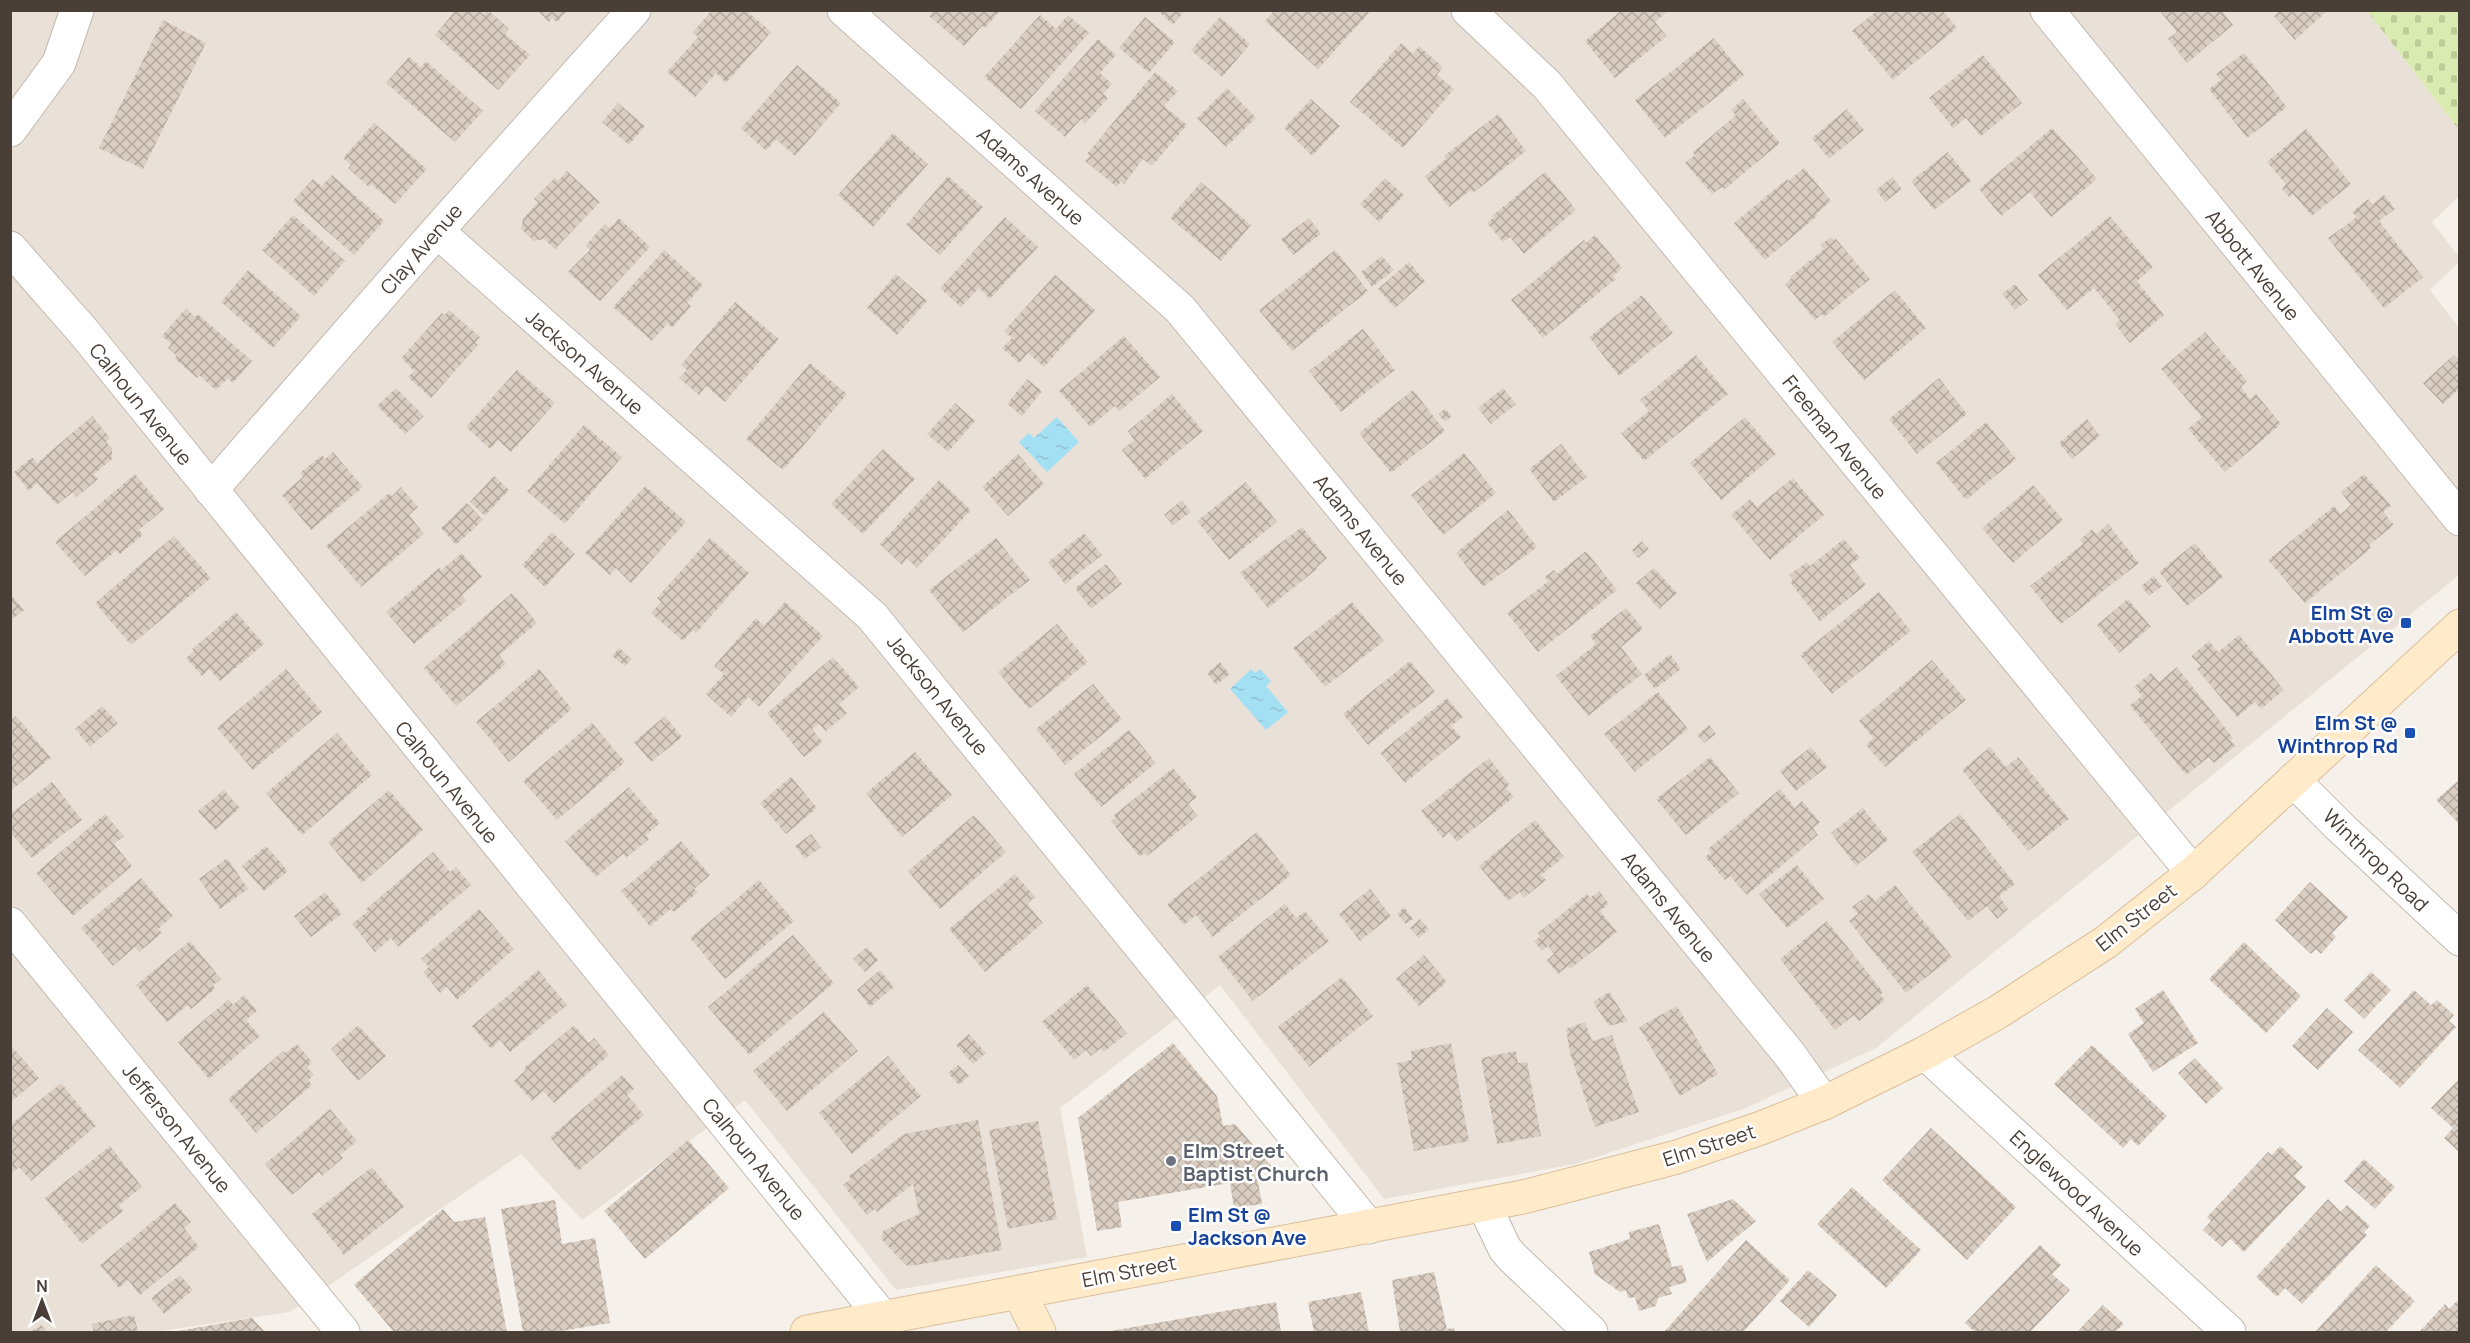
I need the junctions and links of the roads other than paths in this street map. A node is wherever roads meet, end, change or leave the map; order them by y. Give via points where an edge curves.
1 (77, 10) edge
2 (634, 10) edge
3 (844, 10) edge
4 (1467, 10) edge
5 (2047, 10) edge
6 (10, 130) edge
7 (437, 231) junction
8 (10, 248) edge
9 (211, 490) junction
10 (2460, 519) edge
11 (2460, 626) edge
12 (2294, 780) junction
13 (2193, 873) junction
14 (10, 924) edge
15 (2460, 939) edge
16 (1924, 1053) junction
17 (1824, 1103) junction
18 (1485, 1205) junction
19 (1369, 1227) junction
20 (1019, 1292) junction
21 (883, 1318) junction
22 (343, 1332) edge
23 (807, 1332) edge
24 (1039, 1332) edge
25 (1591, 1332) edge
26 (2229, 1332) edge

1 - 6 street via 59,63
2 - 7 street, Clay Avenue
3 - 17 street, Adams Avenue via 1180,309 1782,1046
4 - 13 street, Freeman Avenue via 1547,85
5 - 10 street, Abbott Avenue
7 - 9 street, Clay Avenue
7 - 19 street, Jackson Avenue via 872,616
8 - 9 street, Calhoun Avenue
9 - 21 street, Calhoun Avenue
11 - 12 main road, Elm Street
12 - 13 main road, Elm Street
12 - 15 street, Winthrop Road
13 - 16 main road, Elm Street via 2106,942
14 - 22 street, Jefferson Avenue
16 - 17 main road, Elm Street
16 - 26 street, Englewood Avenue
17 - 18 main road, Elm Street via 1677,1157
18 - 19 main road, Elm Street
18 - 25 street via 1513,1258
19 - 20 main road, Elm Street
20 - 21 main road, Elm Street
20 - 24 main road
21 - 23 main road, Elm Street

